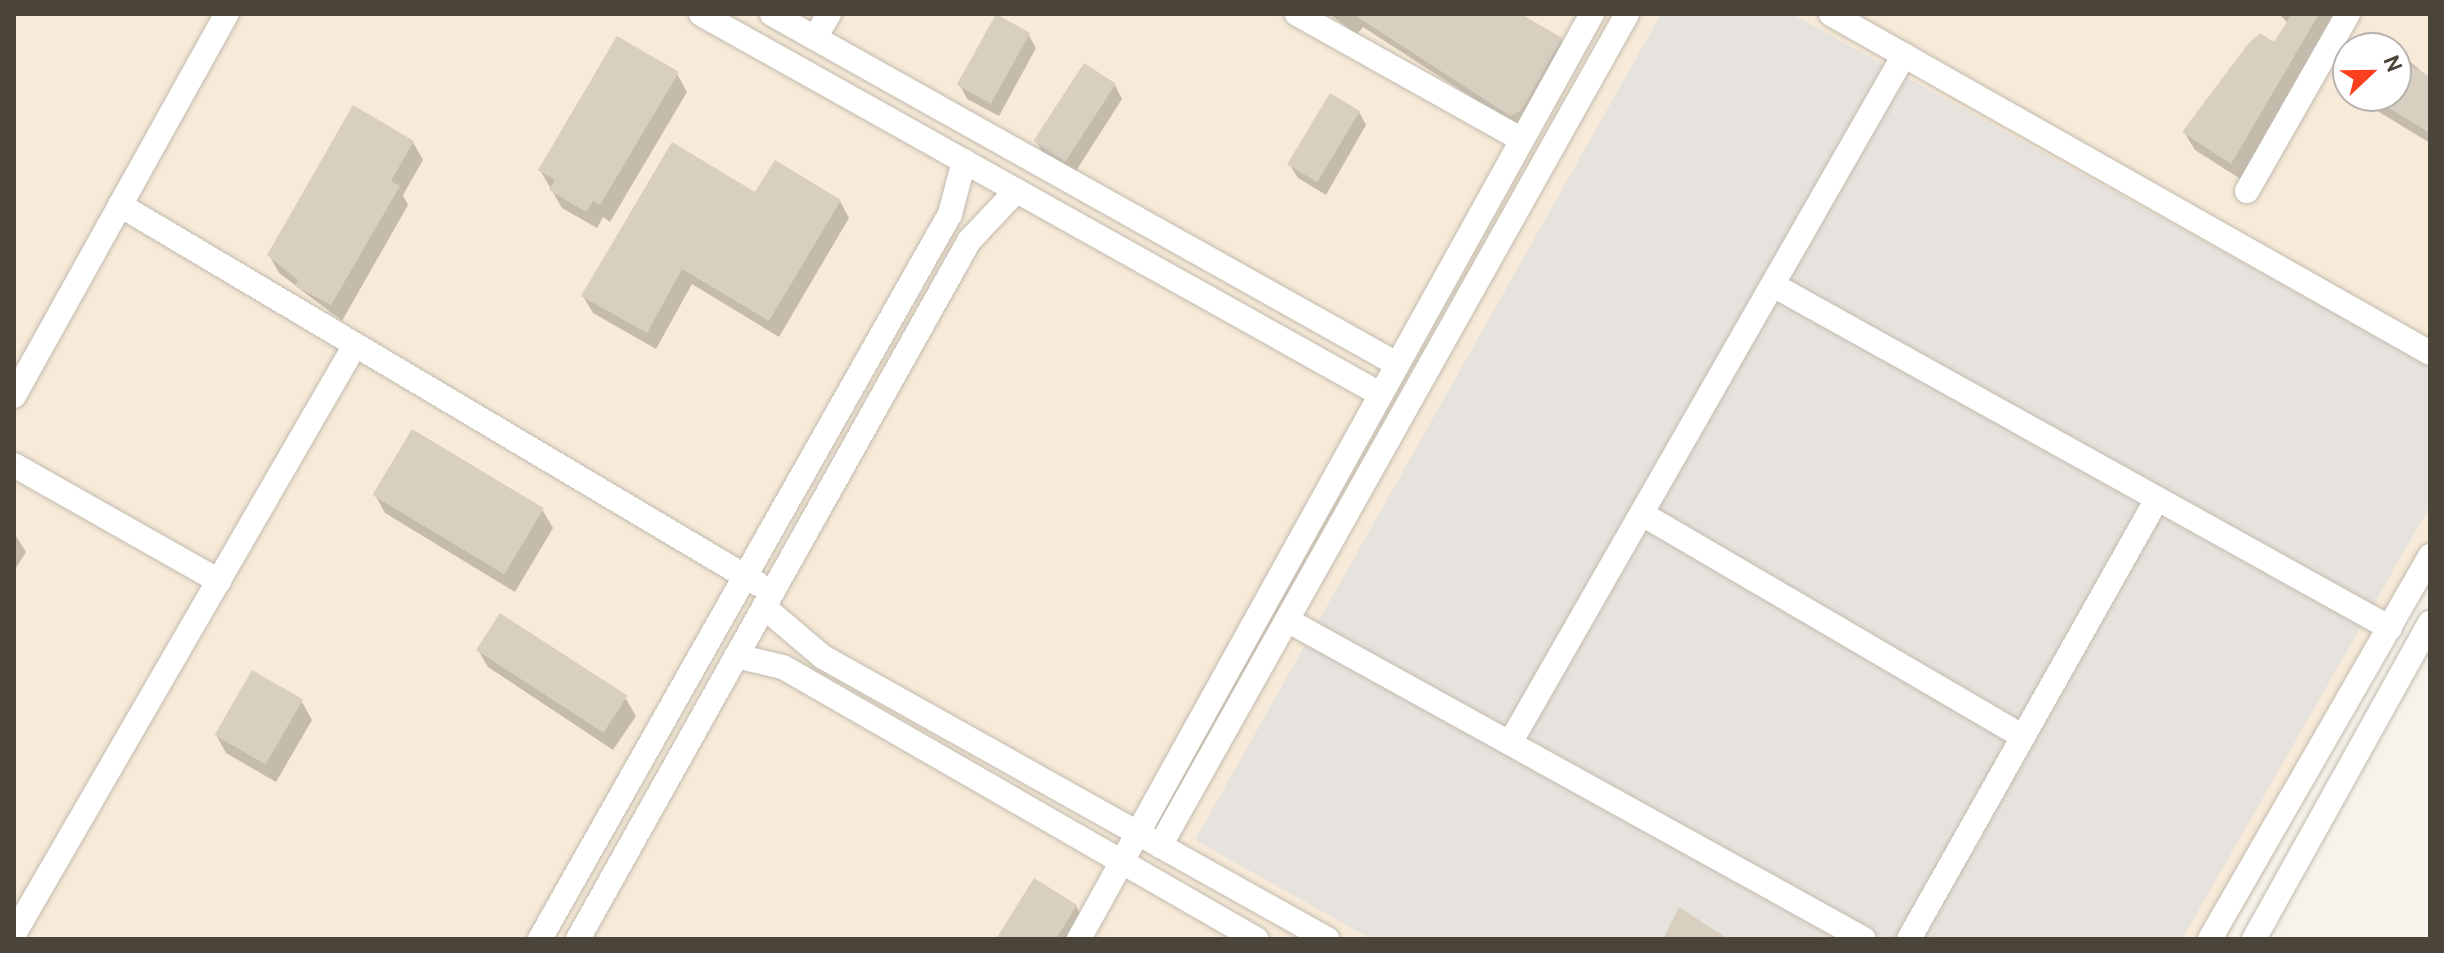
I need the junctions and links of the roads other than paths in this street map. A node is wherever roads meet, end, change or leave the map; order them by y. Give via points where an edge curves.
1 (227, 14) edge
2 (701, 14) edge
3 (772, 14) edge
4 (829, 14) edge
5 (1297, 14) edge
6 (1592, 14) edge
7 (1627, 14) edge
8 (1831, 14) edge
9 (2348, 14) edge
10 (815, 38) junction
11 (1904, 55) junction
12 (1521, 139) junction
13 (964, 161) junction
14 (1016, 191) junction
15 (2247, 191) dead end
16 (120, 205) junction
17 (1773, 285) junction
18 (355, 345) junction
19 (2430, 353) edge
20 (1395, 363) junction
21 (1378, 393) junction
22 (14, 396) edge
23 (15, 464) edge
24 (2157, 499) junction
25 (1642, 514) junction
26 (2430, 556) edge
27 (745, 576) junction
28 (219, 581) junction
29 (768, 600) junction
30 (1287, 620) junction
31 (2430, 623) edge
32 (2390, 628) junction
33 (2423, 652) edge
34 (736, 656) junction
35 (2023, 737) junction
36 (1510, 743) junction
37 (1150, 840) junction
38 (1123, 862) junction
39 (555, 912) junction
40 (14, 934) edge
41 (588, 935) edge
42 (540, 939) edge
43 (1079, 939) edge
44 (1256, 939) edge
45 (1327, 939) edge
46 (1864, 939) edge
47 (1909, 939) edge
48 (2210, 939) edge
49 (2254, 939) edge

1 - 16 street
2 - 13 street
3 - 10 street
4 - 10 street
5 - 12 street
6 - 12 street
7 - 30 street
8 - 11 street
9 - 15 street
10 - 20 street
11 - 17 street
11 - 19 street
12 - 20 street
13 - 14 street
13 - 27 street via 950,214
14 - 21 street
14 - 29 street via 969,241
16 - 18 street
16 - 22 street
17 - 24 street
17 - 25 street
18 - 27 street
18 - 28 street
20 - 21 street
21 - 37 street
23 - 28 street
24 - 32 street
24 - 35 street
25 - 35 street
25 - 36 street
26 - 32 street
27 - 29 street
27 - 39 street
28 - 40 street
29 - 34 street
29 - 37 street via 823,657
30 - 36 street
30 - 37 street
31 - 33 street
32 - 48 street
33 - 49 street
34 - 38 street via 783,667
34 - 41 street
35 - 47 street
36 - 46 street
37 - 38 street
37 - 45 street
38 - 43 street
38 - 44 street
39 - 41 street
39 - 42 street

